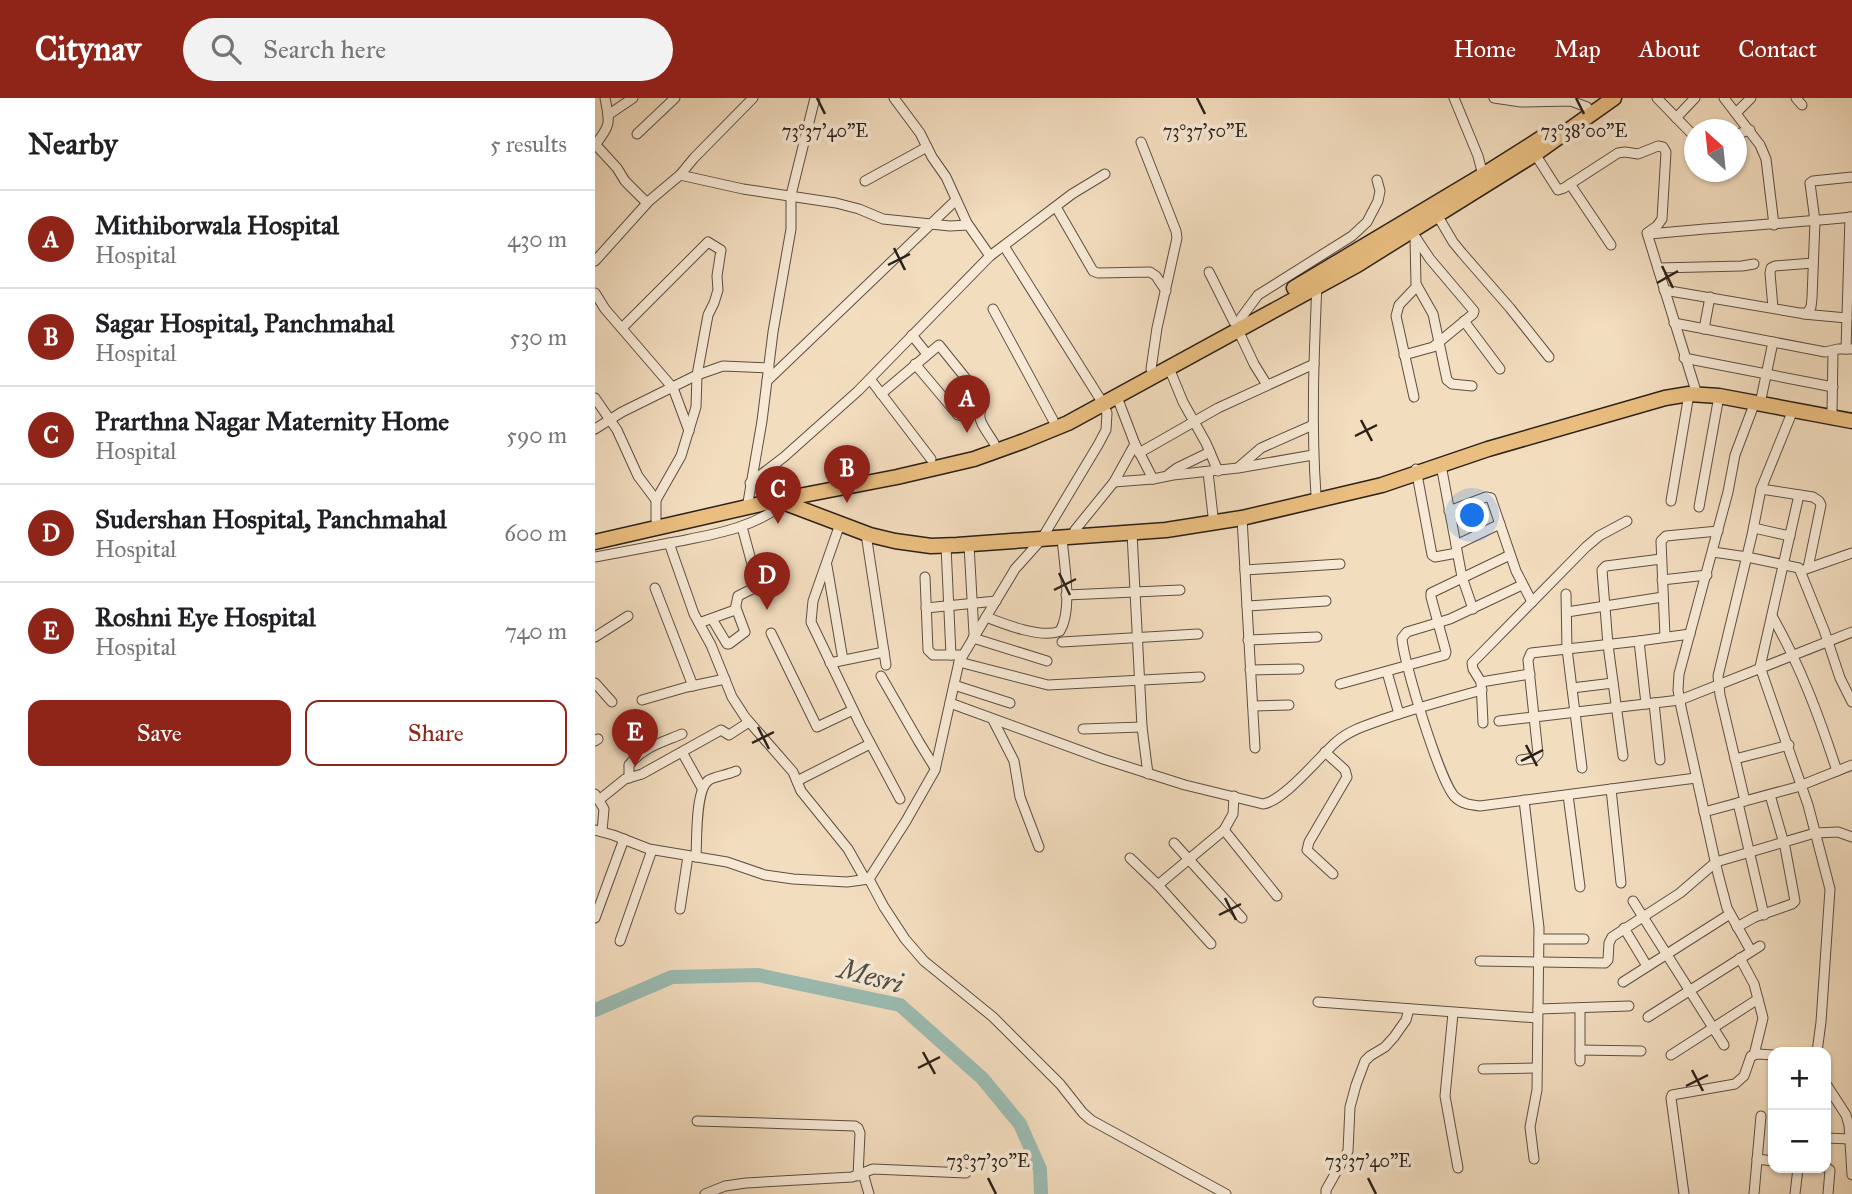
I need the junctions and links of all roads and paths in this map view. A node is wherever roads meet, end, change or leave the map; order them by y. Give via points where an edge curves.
1 (633, 98) edge
2 (675, 98) edge
3 (753, 98) edge
4 (815, 98) edge
5 (894, 98) edge
6 (1454, 98) edge
7 (1494, 98) edge
8 (1614, 98) edge
9 (1657, 98) edge
10 (1695, 98) edge
11 (1724, 98) edge
12 (1751, 98) edge
13 (1593, 102) edge
14 (607, 106) edge
15 (595, 113) edge
16 (1736, 113) junction
17 (1676, 118) junction
18 (1684, 126) edge
19 (1750, 131) junction
20 (1747, 132) edge
21 (637, 134) dead end
22 (1141, 142) dead end
23 (595, 145) edge
24 (927, 147) junction
25 (1535, 154) junction
26 (1105, 174) dead end
27 (680, 175) junction
28 (1483, 175) junction
29 (1852, 177) edge
30 (1377, 180) dead end
31 (865, 181) dead end
32 (1570, 184) junction
33 (791, 195) junction
34 (957, 200) junction
35 (647, 204) junction
36 (1056, 207) junction
37 (1435, 210) junction
38 (1851, 217) edge
39 (1815, 221) junction
40 (932, 224) junction
41 (968, 225) junction
42 (1774, 225) junction
43 (1409, 228) junction
44 (1647, 234) junction
45 (1611, 244) dead end
46 (1004, 246) junction
47 (990, 256) junction
48 (595, 261) edge
49 (1813, 263) junction
50 (1754, 264) dead end
51 (1658, 268) junction
52 (1209, 272) dead end
53 (1850, 278) edge
54 (1317, 280) junction
55 (1417, 286) junction
56 (1664, 290) junction
57 (1165, 291) junction
58 (595, 293) edge
59 (1710, 297) junction
60 (1773, 308) junction
61 (993, 309) dead end
62 (1803, 314) junction
63 (1847, 318) junction
64 (1464, 321) junction
65 (1238, 323) junction
66 (1674, 323) junction
67 (622, 328) junction
68 (1704, 329) junction
69 (912, 335) junction
70 (1773, 342) junction
71 (1439, 343) junction
72 (1849, 349) edge
73 (1833, 351) junction
74 (927, 354) junction
75 (1404, 355) junction
76 (1549, 357) dead end
77 (1684, 358) junction
78 (915, 364) junction
79 (1314, 364) junction
80 (769, 368) junction
81 (1169, 368) junction
82 (1151, 369) junction
83 (1500, 369) dead end
84 (1766, 374) junction
85 (697, 375) junction
86 (870, 379) junction
87 (767, 381) junction
88 (1268, 385) junction
89 (1472, 386) dead end
90 (1833, 387) junction
91 (673, 388) junction
92 (1692, 391) junction
93 (881, 394) junction
94 (1719, 396) junction
95 (1117, 397) junction
96 (1414, 397) dead end
97 (595, 398) edge
98 (1101, 401) junction
99 (1758, 401) junction
100 (1776, 404) junction
101 (979, 410) junction
102 (1793, 410) junction
103 (1832, 413) junction
104 (1852, 419) edge
105 (1053, 420) junction
106 (610, 421) junction
107 (1195, 422) junction
108 (1313, 425) junction
109 (595, 429) edge
110 (689, 432) junction
111 (993, 443) junction
112 (1137, 448) junction
113 (1210, 452) junction
114 (1313, 455) junction
115 (931, 459) junction
116 (1441, 465) junction
117 (1238, 468) junction
118 (1416, 470) junction
119 (1213, 471) junction
120 (1164, 477) junction
121 (1153, 479) junction
122 (1114, 482) junction
123 (750, 483) junction
124 (1761, 489) junction
125 (1348, 490) junction
126 (1316, 495) junction
127 (1799, 495) junction
128 (784, 497) junction
129 (656, 500) junction
130 (1671, 501) dead end
131 (747, 504) junction
132 (1699, 507) dead end
133 (1449, 510) junction
134 (1213, 516) junction
135 (1242, 518) junction
136 (656, 520) junction
137 (1627, 521) dead end
138 (840, 524) junction
139 (1500, 524) junction
140 (742, 527) junction
141 (1753, 528) junction
142 (1718, 531) junction
143 (595, 533) edge
144 (1132, 533) junction
145 (866, 534) junction
146 (1069, 534) junction
147 (1043, 536) junction
148 (1790, 536) junction
149 (595, 542) edge
150 (669, 543) junction
151 (946, 545) junction
152 (969, 545) junction
153 (1457, 549) junction
154 (1713, 552) junction
155 (1852, 553) edge
156 (1510, 555) junction
157 (595, 557) edge
158 (1747, 557) junction
159 (1661, 559) junction
160 (826, 564) junction
161 (1784, 564) junction
162 (1340, 565) dead end
163 (1804, 569) junction
164 (1245, 570) junction
165 (1706, 575) junction
166 (925, 577) dead end
167 (1462, 577) junction
168 (1662, 580) junction
169 (1523, 585) junction
170 (655, 588) dead end
171 (1180, 590) dead end
172 (1135, 591) junction
173 (1566, 594) dead end
174 (1066, 595) junction
175 (1663, 597) junction
176 (996, 601) junction
177 (1326, 601) dead end
178 (1532, 602) junction
179 (972, 604) junction
180 (949, 606) junction
181 (1247, 606) junction
182 (1604, 606) junction
183 (736, 608) junction
184 (926, 608) junction
185 (1472, 609) junction
186 (1567, 612) junction
187 (628, 616) dead end
188 (1772, 616) junction
189 (986, 617) junction
190 (712, 619) junction
191 (1438, 622) junction
192 (699, 623) junction
193 (1852, 632) edge
194 (771, 633) dead end
195 (1198, 634) dead end
196 (1690, 634) junction
197 (1138, 636) junction
198 (595, 637) edge
199 (974, 637) junction
200 (1317, 637) dead end
201 (1665, 637) junction
202 (1248, 640) junction
203 (1639, 641) junction
204 (1828, 641) junction
205 (1062, 642) dead end
206 (1608, 645) junction
207 (1567, 649) junction
208 (884, 652) junction
209 (1793, 655) junction
210 (957, 657) junction
211 (843, 660) junction
212 (1047, 661) dead end
213 (830, 663) junction
214 (886, 665) dead end
215 (1409, 666) junction
216 (1761, 667) junction
217 (1299, 669) dead end
218 (1250, 670) junction
219 (1387, 672) junction
220 (1530, 674) junction
221 (881, 676) dead end
222 (1200, 677) dead end
223 (725, 679) junction
224 (1140, 680) junction
225 (595, 683) edge
226 (1613, 683) junction
227 (954, 684) junction
228 (1340, 684) dead end
229 (1718, 685) junction
230 (693, 686) junction
231 (1482, 686) junction
232 (1572, 688) junction
233 (642, 700) dead end
234 (1680, 700) junction
235 (612, 702) dead end
236 (1852, 702) edge
237 (1010, 703) dead end
238 (950, 704) junction
239 (1650, 704) junction
240 (1289, 705) dead end
241 (1252, 706) junction
242 (1420, 706) junction
243 (1616, 708) junction
244 (853, 710) junction
245 (1575, 713) junction
246 (1399, 714) junction
247 (1535, 717) junction
248 (993, 720) junction
249 (1499, 721) dead end
250 (749, 722) junction
251 (1483, 723) dead end
252 (1142, 727) junction
253 (1083, 729) dead end
254 (682, 734) dead end
255 (870, 744) junction
256 (1789, 745) junction
257 (1255, 748) dead end
258 (683, 752) junction
259 (1325, 752) junction
260 (1623, 756) dead end
261 (1735, 759) junction
262 (1521, 760) dead end
263 (1660, 760) dead end
264 (1852, 765) edge
265 (935, 768) junction
266 (1582, 768) dead end
267 (736, 771) dead end
268 (1837, 771) junction
269 (1148, 774) junction
270 (629, 778) junction
271 (1696, 778) junction
272 (797, 781) junction
273 (1802, 785) junction
274 (702, 788) junction
275 (1611, 789) junction
276 (1568, 794) junction
277 (1770, 794) junction
278 (1234, 796) junction
279 (597, 797) edge
280 (899, 799) dead end
281 (1524, 800) junction
282 (1741, 802) junction
283 (1704, 812) junction
284 (599, 830) edge
285 (1224, 830) junction
286 (1815, 833) junction
287 (1852, 837) edge
288 (624, 839) junction
289 (1783, 842) junction
290 (1174, 843) dead end
291 (1039, 846) dead end
292 (652, 850) junction
293 (1750, 852) junction
294 (692, 857) junction
295 (1130, 858) dead end
296 (1189, 858) junction
297 (1716, 862) junction
298 (1333, 874) dead end
299 (867, 879) junction
300 (1621, 883) dead end
301 (1158, 885) junction
302 (1580, 887) dead end
303 (1277, 896) dead end
304 (1633, 901) dead end
305 (680, 909) dead end
306 (1730, 914) junction
307 (1764, 915) junction
308 (1643, 917) junction
309 (595, 918) edge
310 (1242, 918) dead end
311 (1624, 928) junction
312 (1737, 928) junction
313 (1539, 939) junction
314 (1584, 939) dead end
315 (620, 942) dead end
316 (1211, 944) dead end
317 (1667, 954) junction
318 (1740, 958) junction
319 (1480, 961) dead end
320 (1539, 962) junction
321 (1647, 966) junction
322 (1623, 982) dead end
323 (1690, 990) junction
324 (1758, 999) junction
325 (1318, 1002) dead end
326 (1629, 1006) dead end
327 (1580, 1008) junction
328 (1409, 1009) junction
329 (1453, 1013) junction
330 (1538, 1014) junction
331 (1648, 1017) dead end
332 (1713, 1028) junction
333 (1724, 1045) dead end
334 (1818, 1047) edge
335 (1580, 1050) junction
336 (1641, 1051) dead end
337 (1671, 1055) dead end
338 (1754, 1055) junction
339 (1768, 1055) edge
340 (1580, 1060) dead end
341 (1483, 1069) dead end
342 (1537, 1069) junction
343 (1831, 1092) edge
344 (1761, 1116) dead end
345 (697, 1121) dead end
346 (1831, 1138) edge
347 (1850, 1139) junction
348 (1534, 1159) dead end
349 (1757, 1159) junction
350 (1768, 1160) edge
351 (1458, 1168) dead end
352 (966, 1173) dead end
353 (1797, 1173) edge
354 (1830, 1173) edge
355 (860, 1174) junction
356 (1852, 1175) edge
357 (705, 1194) edge
358 (869, 1194) edge
359 (1226, 1194) edge
360 (1326, 1194) edge
361 (1684, 1194) edge
362 (1754, 1194) edge
363 (1795, 1194) edge
364 (1828, 1194) edge

1 - 14 street
2 - 21 street
3 - 27 street
4 - 33 street
5 - 24 street
6 - 28 street
7 - 13 street
8 - 25 main road
9 - 17 street
10 - 17 street
11 - 16 street
12 - 16 street
13 - 28 main road
14 - 15 street
14 - 23 street via 607,129
16 - 19 street
17 - 18 street
19 - 20 street
19 - 42 street via 1766,159
22 - 57 street via 1176,231
23 - 35 street
24 - 31 street
24 - 34 street
25 - 32 street via 1557,188
25 - 37 main road
26 - 36 street
27 - 33 street
27 - 35 street
28 - 37 main road
29 - 39 street via 1810,183
30 - 65 street via 1378,201 1367,222 1258,295
32 - 44 street via 1618,153 1638,154 1663,147 1662,219
32 - 45 street
33 - 40 street via 883,219
33 - 80 street via 791,229
34 - 40 street
34 - 41 street
35 - 48 street
36 - 46 street
36 - 57 street via 1093,271 1150,272
37 - 43 main road
37 - 76 street via 1462,253
38 - 39 street
38 - 53 street
39 - 42 street
39 - 49 street
40 - 41 street
40 - 87 street
41 - 47 street
42 - 44 street
43 - 54 main road via 1351,254
43 - 54 main road via 1357,265
43 - 55 street
43 - 64 street via 1473,309
44 - 51 street
46 - 47 street
46 - 98 street
47 - 69 street
49 - 60 street via 1772,268
49 - 62 street via 1811,307
50 - 51 street
51 - 56 street
52 - 65 street
53 - 63 street
54 - 65 main road
54 - 65 main road via 1269,313
54 - 79 street
55 - 71 street via 1433,314
55 - 75 street via 1397,309
56 - 59 street
56 - 66 street
57 - 82 street
58 - 67 street
59 - 60 street
59 - 68 street
60 - 62 street
61 - 105 street
62 - 63 street
63 - 72 street
64 - 71 street
64 - 83 street
65 - 81 main road
65 - 82 main road
65 - 88 street
66 - 68 street
66 - 77 street
67 - 85 street via 708,242 714,244 720,250 718,290 708,314
67 - 91 street
68 - 70 street
69 - 74 street
69 - 86 street
70 - 73 street
70 - 84 street
71 - 75 street
71 - 89 street via 1449,383
72 - 73 street
73 - 90 street
74 - 78 street
74 - 101 street via 941,346 984,401
75 - 96 street
77 - 84 street
77 - 92 street
78 - 93 street
78 - 101 street via 958,415
79 - 88 street
79 - 108 street
80 - 85 street via 723,366
80 - 87 street
81 - 95 main road
81 - 107 street
82 - 98 main road
84 - 90 street
84 - 99 street
85 - 91 street
85 - 110 street
86 - 93 street
86 - 123 street
87 - 123 street
88 - 107 street
90 - 103 street
91 - 106 street
91 - 110 street
92 - 94 main road
92 - 99 main road via 1723,392
92 - 116 main road
92 - 118 main road via 1667,393 1536,428
92 - 130 street
93 - 115 street
94 - 99 main road
94 - 132 street
95 - 98 main road
95 - 112 street
97 - 106 street
98 - 105 main road
98 - 128 main road via 1068,423 974,458
98 - 147 street via 1107,414 1106,430
99 - 100 main road
99 - 142 street via 1735,455
100 - 102 main road
100 - 103 main road
101 - 111 street
102 - 104 main road
102 - 124 street
103 - 104 main road
105 - 111 main road
106 - 109 street
106 - 129 street
107 - 112 street
107 - 113 street
108 - 114 street
108 - 117 street via 1261,448
110 - 129 street
111 - 115 main road
112 - 121 street
112 - 122 street
113 - 119 street
113 - 120 street
114 - 117 street
114 - 126 street
115 - 128 main road
116 - 118 main road
116 - 133 street
117 - 119 street
118 - 125 main road
118 - 153 street via 1432,555
119 - 120 street
119 - 134 street
120 - 121 street
121 - 122 street
122 - 146 street
123 - 131 street
124 - 127 street
124 - 141 street
125 - 126 main road
125 - 135 main road
126 - 134 main road
127 - 148 street
127 - 163 street via 1817,498 1821,505
128 - 131 main road
128 - 138 main road
128 - 140 street via 771,514
128 - 147 main road via 904,538
129 - 136 street
131 - 136 main road
131 - 149 main road
133 - 139 street via 1489,497
133 - 153 street
134 - 146 main road
135 - 144 main road
135 - 164 street
136 - 143 main road
137 - 178 street via 1599,536
138 - 145 main road
138 - 160 street
139 - 153 street
139 - 156 street
140 - 150 street
140 - 183 street via 759,584 738,596
141 - 148 street
141 - 158 street
142 - 154 street
142 - 159 street via 1663,538
144 - 146 main road
144 - 172 street
145 - 151 main road
145 - 208 street
146 - 147 main road
146 - 174 street
147 - 152 main road
147 - 176 street
148 - 161 street
150 - 157 street
150 - 192 street
151 - 152 main road
151 - 180 street
152 - 179 street
153 - 167 street
154 - 158 street
154 - 165 street
155 - 163 street
156 - 167 street
156 - 169 street
158 - 161 street
158 - 229 street
159 - 168 street
159 - 182 street via 1604,568
160 - 211 street
160 - 213 street via 811,622
161 - 163 street
161 - 188 street
162 - 164 street
163 - 204 street
164 - 181 street
165 - 168 street
165 - 196 street
166 - 184 street
167 - 185 street
167 - 191 street via 1431,593
168 - 175 street
169 - 178 street
169 - 185 street
170 - 230 street
171 - 172 street
172 - 174 street
172 - 197 street
173 - 186 street
174 - 189 street via 1065,619 1056,633
175 - 182 street
175 - 201 street
176 - 179 street
176 - 189 street
177 - 181 street
178 - 231 street via 1472,663
179 - 180 street
179 - 199 street
180 - 184 street
180 - 210 street
181 - 202 street
182 - 186 street
182 - 206 street
183 - 190 street
183 - 190 street via 745,632 729,644
184 - 210 street via 928,650
185 - 191 street
186 - 207 street
187 - 198 street
188 - 209 street
188 - 216 street
189 - 199 street
190 - 192 street
191 - 215 street via 1404,635
191 - 215 street via 1445,655
192 - 223 street
193 - 204 street
194 - 244 street via 817,727
195 - 197 street
196 - 201 street
196 - 234 street via 1679,674
197 - 205 street
197 - 224 street
199 - 210 street
199 - 212 street
200 - 202 street
201 - 203 street
202 - 218 street
203 - 206 street
203 - 239 street
204 - 209 street
204 - 236 street
206 - 207 street
206 - 226 street
207 - 220 street via 1531,653
207 - 232 street
208 - 211 street
208 - 214 street
209 - 216 street
209 - 268 street
210 - 224 street via 1048,685
210 - 227 street
211 - 213 street
213 - 244 street
215 - 219 street
215 - 242 street
216 - 229 street
216 - 256 street
217 - 218 street
218 - 241 street
219 - 228 street
219 - 246 street
220 - 231 street
220 - 247 street
221 - 265 street
222 - 224 street
223 - 230 street
223 - 250 street via 731,697
224 - 252 street
225 - 235 street
226 - 232 street
226 - 243 street
227 - 237 street
227 - 238 street
229 - 234 street
229 - 261 street
230 - 233 street
231 - 242 street
231 - 251 street
232 - 245 street
234 - 239 street
234 - 271 street
238 - 248 street
238 - 265 street
239 - 243 street
239 - 263 street
240 - 241 street
241 - 257 street
242 - 246 street
242 - 281 street via 1456,799 1480,806
243 - 245 street
243 - 260 street
244 - 255 street
245 - 247 street
245 - 266 street
246 - 259 street via 1352,731
247 - 249 street
247 - 262 street via 1538,754
248 - 269 street
248 - 291 street via 1014,761 1020,797
250 - 258 street via 729,735 721,730
250 - 272 street
252 - 253 street
252 - 269 street
254 - 270 street via 638,755 629,765
255 - 272 street
255 - 280 street
256 - 261 street
256 - 273 street
258 - 270 street
258 - 274 street
259 - 278 street via 1275,801 1256,803
259 - 298 street via 1347,777 1307,850
261 - 282 street
264 - 268 street
265 - 299 street
267 - 274 street via 707,781
268 - 273 street
269 - 278 street
270 - 279 street
271 - 275 street
271 - 283 street
272 - 299 street
273 - 277 street
273 - 286 street
274 - 294 street
275 - 276 street
275 - 300 street
276 - 281 street
276 - 302 street
277 - 282 street
277 - 289 street
278 - 285 street via 1233,814
279 - 284 street via 604,809
281 - 313 street
282 - 283 street
282 - 293 street
283 - 297 street
284 - 288 street
285 - 296 street
285 - 303 street
286 - 287 street
286 - 289 street
286 - 334 street via 1831,895
288 - 292 street
288 - 309 street
289 - 293 street
289 - 307 street via 1795,901
290 - 296 street
292 - 294 street
292 - 315 street
293 - 297 street
293 - 307 street
294 - 299 street via 779,877
294 - 305 street
295 - 301 street
296 - 301 street
296 - 310 street
297 - 306 street
297 - 308 street
299 - 359 street via 924,961 993,1017 1083,1113
301 - 316 street
304 - 308 street
306 - 312 street
306 - 317 street
307 - 312 street
308 - 311 street
308 - 317 street
311 - 320 street via 1610,939 1605,963
311 - 321 street
312 - 318 street via 1755,948
313 - 314 street
313 - 320 street
317 - 321 street
317 - 323 street
318 - 323 street
318 - 324 street
319 - 320 street
320 - 330 street
321 - 322 street
323 - 331 street
323 - 332 street
324 - 332 street
324 - 338 street via 1762,1024
325 - 328 street
326 - 327 street
327 - 330 street
327 - 335 street
328 - 329 street
328 - 360 street via 1394,1037 1365,1061 1350,1107 1348,1152
329 - 330 street
329 - 351 street via 1445,1096
330 - 342 street
332 - 333 street
332 - 337 street
335 - 336 street
335 - 340 street
338 - 339 street
338 - 361 street via 1735,1084 1675,1093 1671,1098
341 - 342 street
342 - 348 street via 1530,1127
343 - 347 street via 1846,1115
344 - 349 street
345 - 355 street via 855,1126 860,1133
346 - 347 street
347 - 356 street
349 - 350 street
349 - 362 street
352 - 355 street via 873,1169
353 - 363 street
354 - 364 street
355 - 357 street via 746,1183
355 - 358 street

